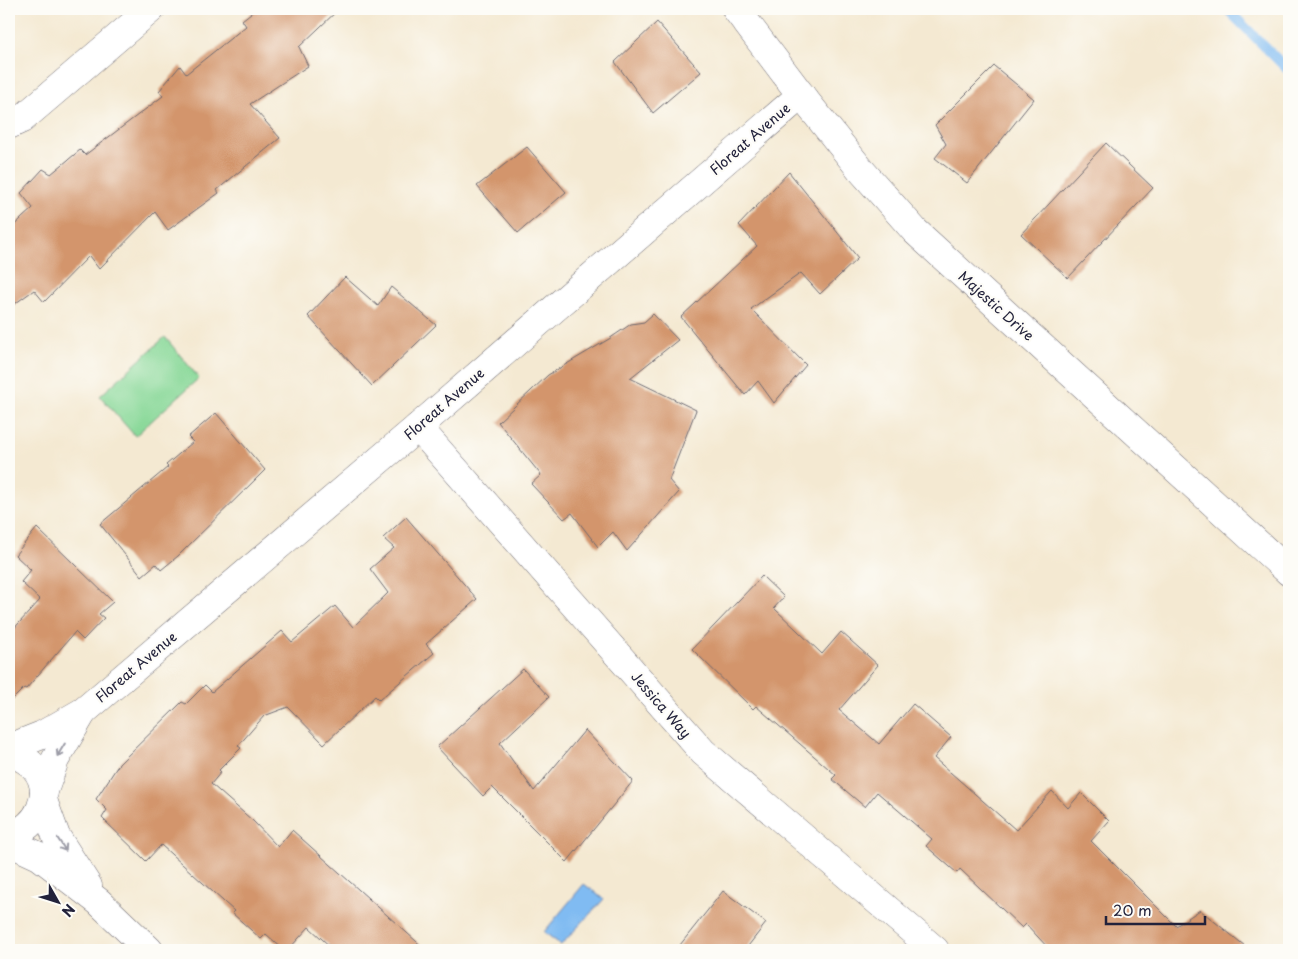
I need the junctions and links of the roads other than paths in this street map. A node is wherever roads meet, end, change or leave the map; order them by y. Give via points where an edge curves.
1 (151, 9) edge
2 (736, 9) edge
3 (801, 94) junction
4 (9, 125) edge
5 (418, 427) junction
6 (1289, 572) edge
7 (84, 711) junction
8 (9, 748) edge
9 (9, 752) edge
10 (43, 796) junction
11 (9, 834) edge
12 (9, 842) edge
13 (99, 902) junction
14 (149, 950) edge
15 (935, 950) edge

1 - 4 street via 22,118
2 - 3 street, Majestic Drive
3 - 5 street, Floreat Avenue
3 - 6 street, Majestic Drive via 915,231
5 - 7 street, Floreat Avenue
5 - 15 street, Jessica Way via 702,752
7 - 8 street, Floreat Avenue via 42,735
7 -> 10 street, Floreat Avenue via 55,760
9 - 10 street via 25,759 36,769
10 - 11 street, Floreat Avenue via 42,807 29,826
10 -> 13 street via 56,836
12 - 13 street via 39,856
13 - 14 street

